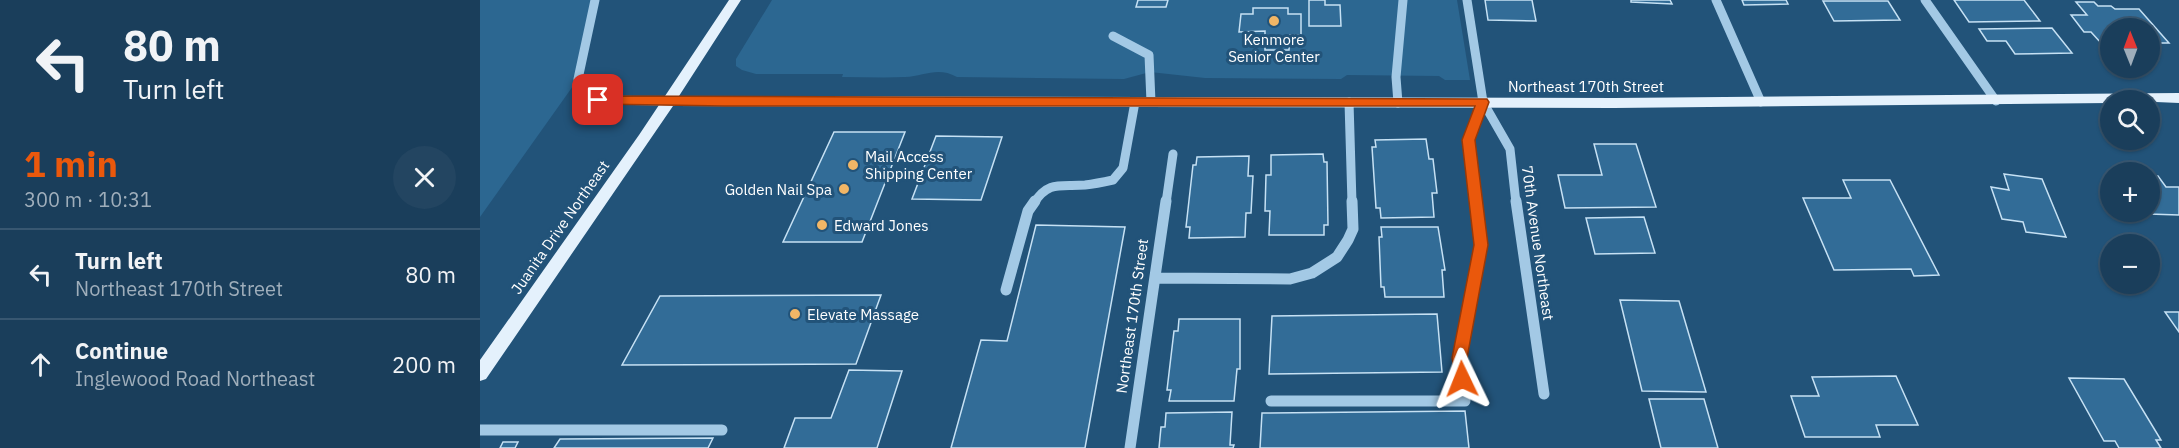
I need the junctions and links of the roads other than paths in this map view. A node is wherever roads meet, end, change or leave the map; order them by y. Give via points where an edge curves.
1 (595, 0) edge
2 (735, 0) edge
3 (1403, 0) edge
4 (1467, 0) edge
5 (1716, 0) edge
6 (1925, 0) edge
7 (1113, 36) dead end
8 (2179, 98) edge
9 (1996, 100) junction
10 (669, 101) junction
11 (1135, 102) junction
12 (1151, 102) junction
13 (1349, 102) junction
14 (1398, 102) junction
15 (1483, 102) junction
16 (1761, 102) junction
17 (1173, 154) dead end
18 (1155, 278) junction
19 (1006, 290) dead end
20 (480, 374) edge
21 (1544, 394) dead end
22 (1271, 401) dead end
23 (480, 430) edge
24 (722, 430) dead end
25 (1130, 448) edge

1 - 10 street via 578,79 583,92 598,100
2 - 10 main road, Juanita Drive Northeast
3 - 14 street via 1396,77
4 - 15 street, 70th Avenue Northeast
5 - 16 street
6 - 9 street
7 - 12 street via 1149,55
8 - 9 main road, Northeast 170th Street
9 - 16 main road, Northeast 170th Street
10 - 11 main road, Northeast 170th Street
10 - 20 main road, Juanita Drive Northeast
11 - 12 main road, Northeast 170th Street
11 - 19 street via 1123,168 1113,180 1056,185 1041,192 1028,211
12 - 13 main road, Northeast 170th Street
13 - 14 main road, Northeast 170th Street
13 - 18 street via 1353,229 1338,258 1324,269 1290,279
14 - 15 main road, Northeast 170th Street
15 - 16 main road, Northeast 170th Street
15 - 21 street, 70th Avenue Northeast via 1510,149
15 - 22 street, 70th Avenue Northeast via 1469,140 1481,245 1459,358 1465,401
17 - 18 street, Northeast 170th Street
18 - 25 street, Northeast 170th Street
23 - 24 street

